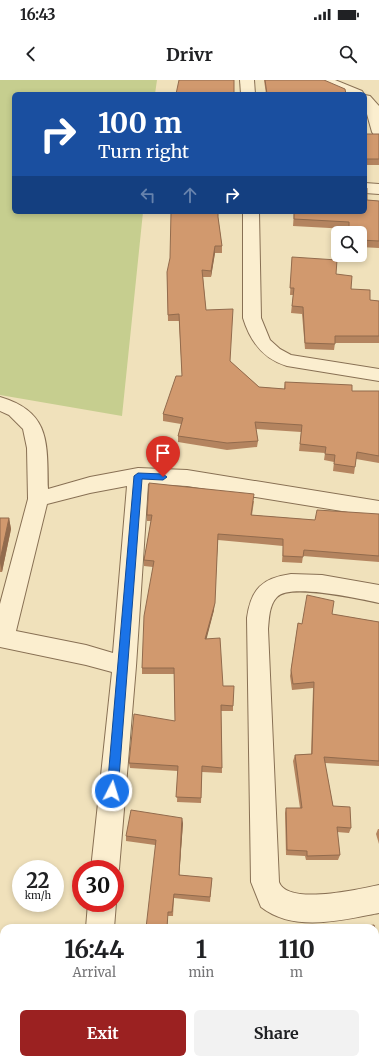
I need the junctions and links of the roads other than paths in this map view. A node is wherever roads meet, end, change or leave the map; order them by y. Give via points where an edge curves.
1 (248, 80) edge
2 (323, 80) edge
3 (248, 92) edge
4 (352, 92) edge
5 (367, 101) edge
6 (379, 132) edge
7 (367, 188) edge
8 (379, 189) edge
9 (250, 214) edge
10 (379, 375) edge
11 (0, 404) edge
12 (138, 476) junction
13 (38, 499) junction
14 (379, 509) edge
15 (379, 594) edge
16 (2, 637) edge
17 (124, 666) junction
18 (106, 860) edge
19 (379, 899) edge
20 (101, 912) edge
21 (100, 924) edge

1 - 3 street
2 - 4 street
5 - 6 street via 373,107
7 - 8 street
9 - 10 street via 252,318 260,340 274,355 287,360
11 - 13 street via 16,410 32,426 37,448
12 - 13 street
12 - 14 street via 187,478
12 - 17 street
13 - 16 street
15 - 19 street via 309,583 283,582 270,588 260,603 257,629 265,882 271,897 298,908 324,910
16 - 17 street
17 - 18 street
20 - 21 street

